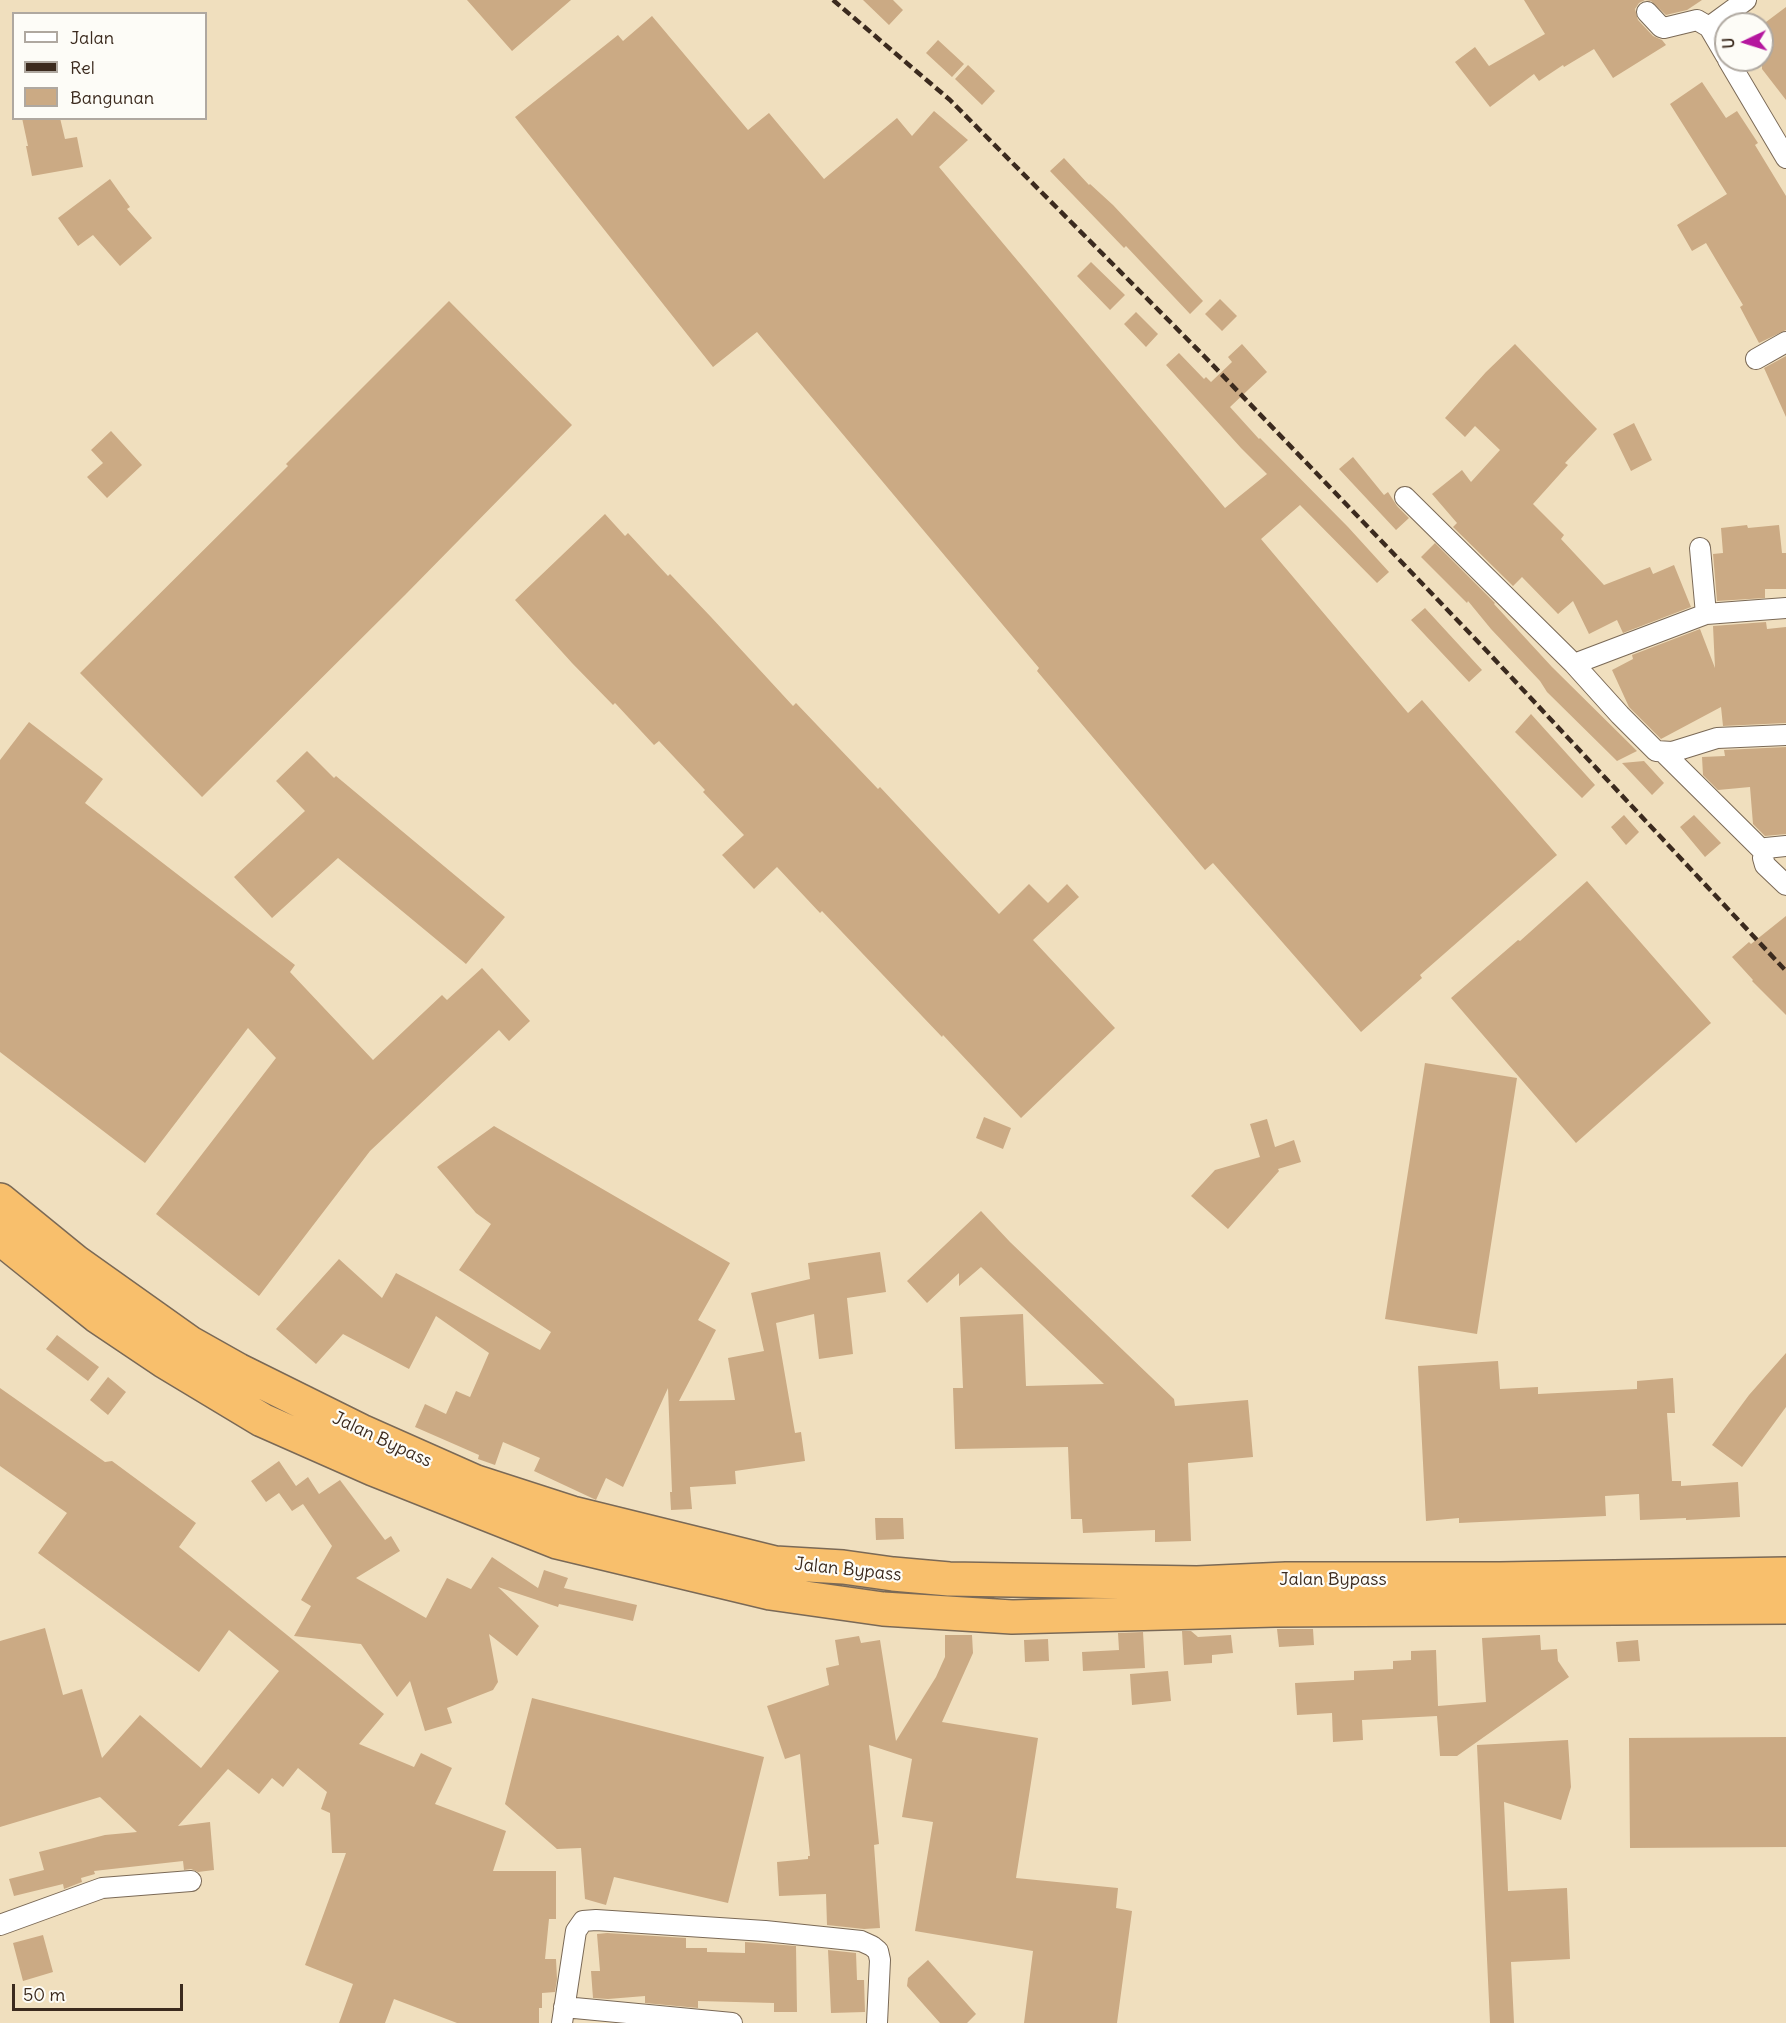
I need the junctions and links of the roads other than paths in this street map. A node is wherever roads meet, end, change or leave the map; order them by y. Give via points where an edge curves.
1 (1746, 0) edge
2 (1647, 12) dead end
3 (1709, 27) junction
4 (1714, 36) edge
5 (1735, 72) edge
6 (1786, 158) edge
7 (1786, 342) edge
8 (1756, 359) dead end
9 (1405, 497) dead end
10 (1700, 548) dead end
11 (1786, 609) edge
12 (1706, 614) junction
13 (1574, 664) junction
14 (1786, 735) edge
15 (1663, 752) junction
16 (1786, 846) edge
17 (1764, 852) junction
18 (1786, 885) edge
19 (0, 1200) edge
20 (0, 1238) edge
21 (1786, 1574) edge
22 (1786, 1607) edge
23 (191, 1881) dead end
24 (0, 1925) edge
25 (563, 2015) edge
26 (732, 2023) edge
27 (877, 2023) edge

1 - 3 street
2 - 3 street via 1664,28 1697,20
3 - 4 street
5 - 6 street
7 - 8 street
9 - 13 street
10 - 12 street
11 - 12 street
12 - 13 street
13 - 15 street via 1650,746
14 - 15 street via 1718,738
15 - 17 street
16 - 17 street via 1766,848
17 - 18 street via 1765,865
19 - 21 highway, Jalan Bypass via 76,1262 190,1343 361,1431 476,1482 572,1513 775,1563 949,1579 1197,1583
20 - 22 highway, Jalan Bypass via 96,1316 262,1420 557,1542 770,1593 883,1609 1012,1617 1275,1610
23 - 24 street via 102,1888
25 - 26 street
25 - 27 street via 576,1931 583,1921 596,1920 861,1941 878,1951 880,1960

